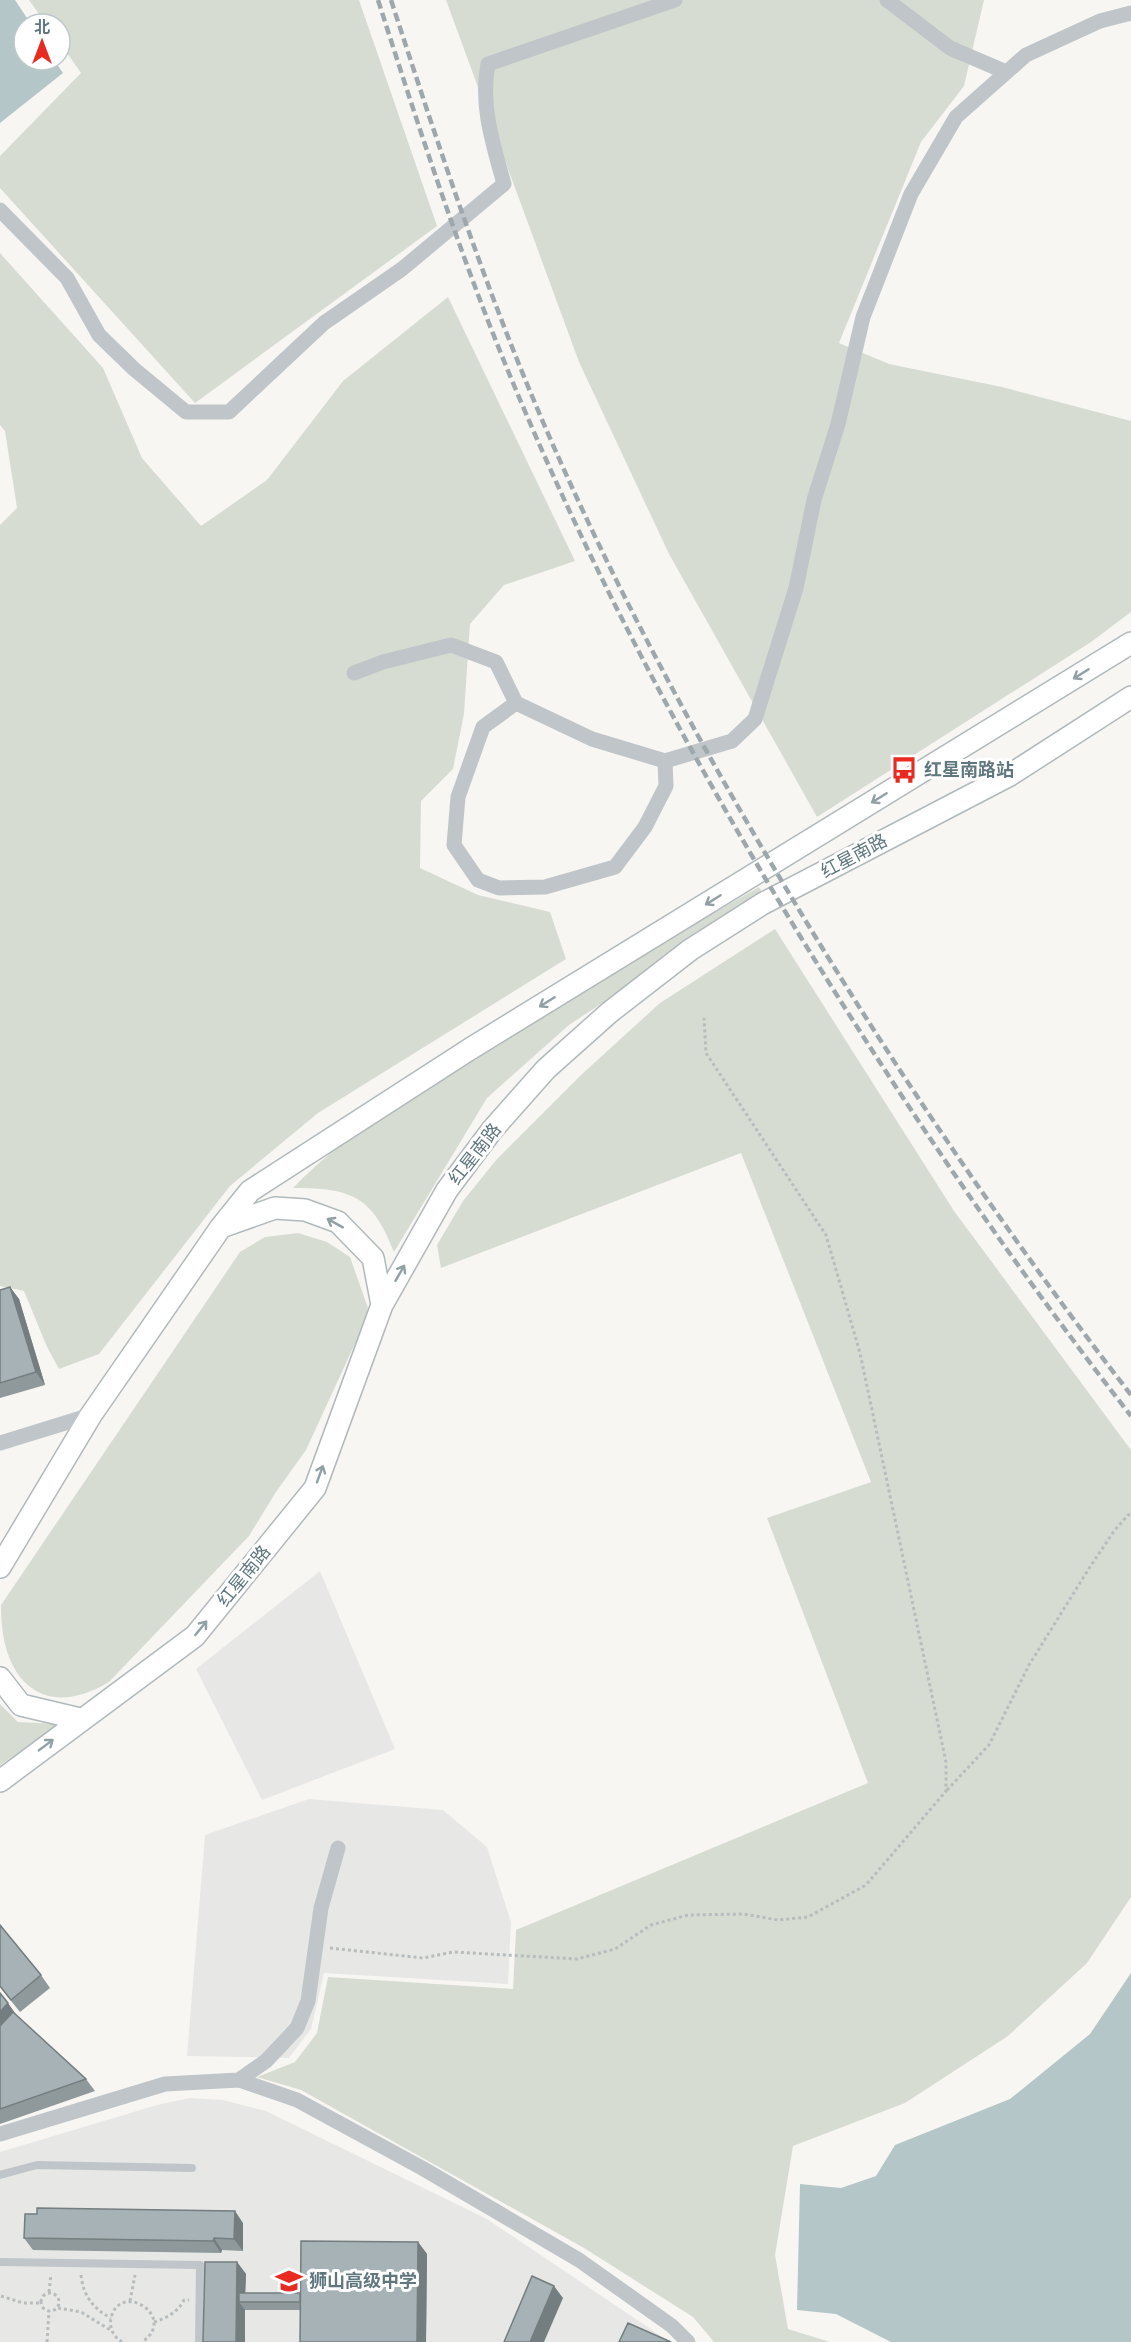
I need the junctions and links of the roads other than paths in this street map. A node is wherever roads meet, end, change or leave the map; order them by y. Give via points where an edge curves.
1 (675, 0) edge
2 (887, 0) edge
3 (1131, 14) edge
4 (1006, 72) junction
5 (0, 210) edge
6 (1131, 643) edge
7 (354, 673) dead end
8 (1131, 697) edge
9 (516, 702) junction
10 (665, 761) junction
11 (221, 1227) junction
12 (382, 1305) junction
13 (91, 1415) junction
14 (0, 1443) edge
15 (0, 1567) edge
16 (0, 1678) edge
17 (80, 1719) junction
18 (0, 1781) edge
19 (338, 1848) dead end
20 (239, 2080) junction
21 (0, 2134) edge
22 (192, 2168) dead end
23 (0, 2175) edge
24 (0, 2262) edge
25 (199, 2342) edge
26 (688, 2342) edge

1 - 5 street via 488,64 483,87 490,134 504,184 402,269 324,323 229,412 186,412 134,369 99,335 67,278
2 - 4 street via 950,48
3 - 4 street via 1100,21 1026,55
4 - 10 street via 956,117 911,194 863,317 838,424 814,500 796,588 755,719 732,741
6 -> 11 main road, 红星南路 via 470,1049 250,1191
7 - 9 street via 451,645 496,662
12 -> 8 main road, 红星南路 via 447,1190 492,1130 546,1069 610,1012 690,950 762,904 1010,775
9 - 10 street via 592,739
9 - 10 street via 483,727 459,797 454,845 477,880 499,888 545,887 615,867 645,826 666,786
12 -> 11 main road via 373,1258 338,1222 305,1210 275,1208
11 - 13 main road, 红星南路
17 -> 12 main road, 红星南路 via 195,1636 315,1488
13 - 14 street
13 - 15 main road, 红星南路
16 - 17 main road via 21,1705
18 -> 17 main road, 红星南路
19 - 20 street via 321,1908 308,2001 297,2028 266,2061
20 - 21 street via 165,2084
20 - 26 street via 297,2100 422,2168 579,2260 672,2326
22 - 23 lane via 37,2165
24 - 25 lane via 201,2265

